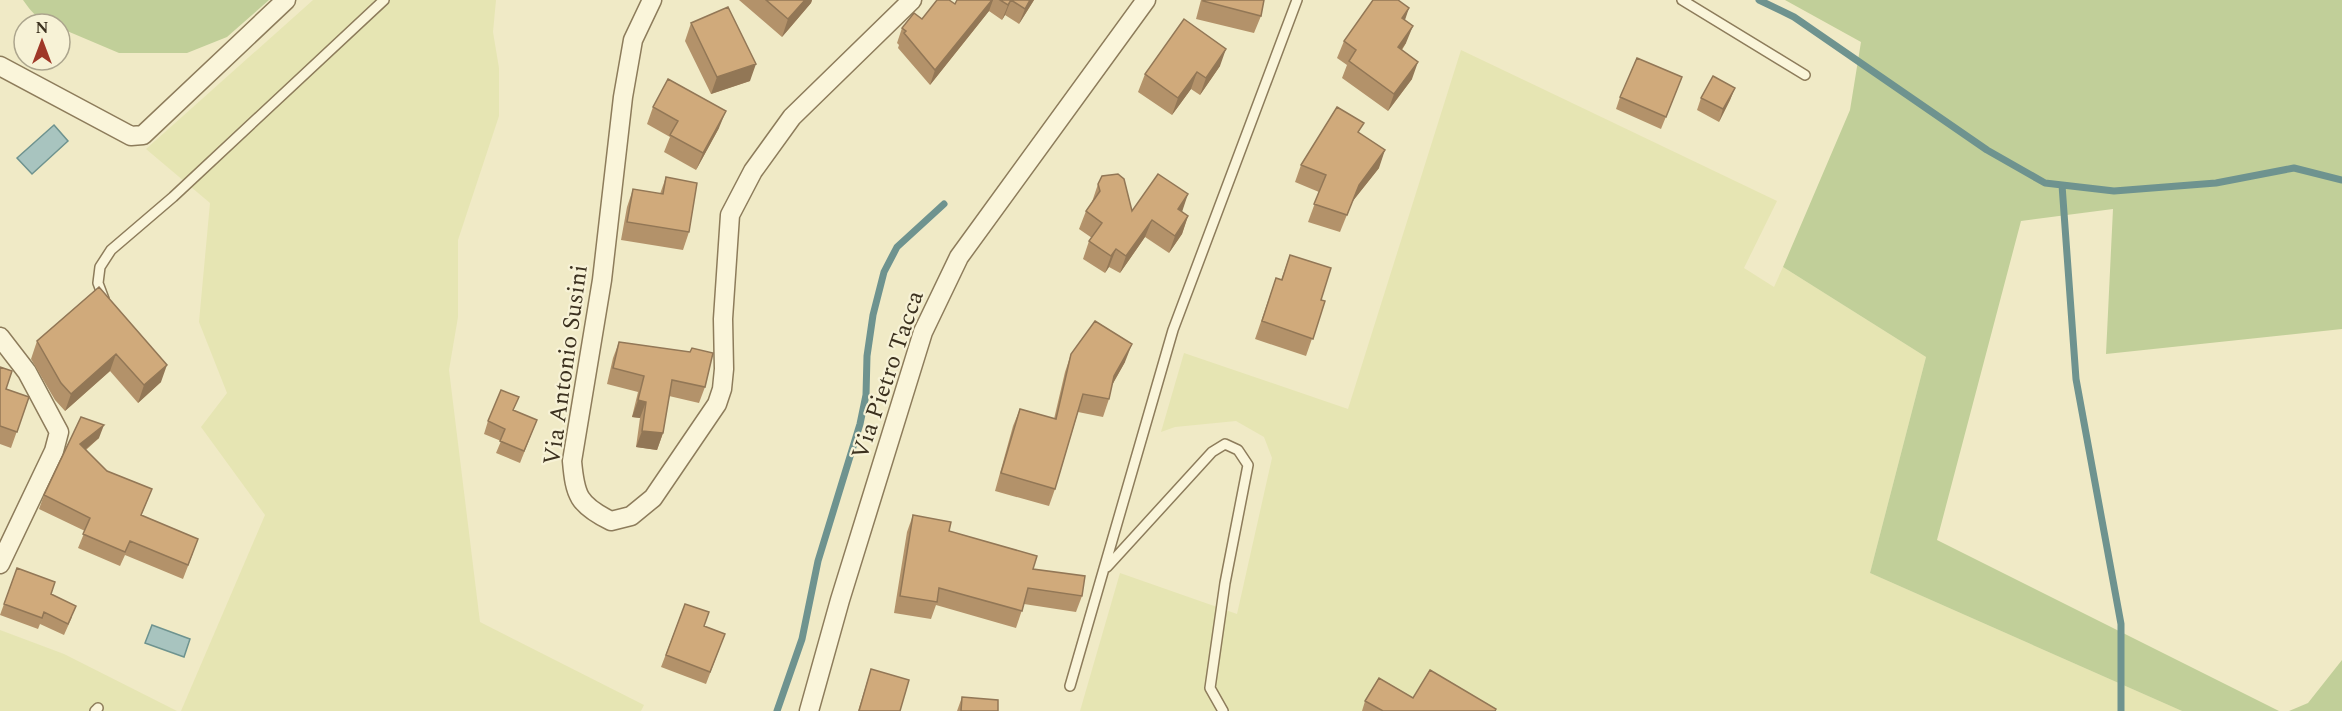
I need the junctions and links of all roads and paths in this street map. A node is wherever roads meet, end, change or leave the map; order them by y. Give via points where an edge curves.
1 (286, 0) edge
2 (384, 0) edge
3 (652, 0) edge
4 (912, 0) edge
5 (1146, 0) edge
6 (1297, 0) edge
7 (1682, 0) edge
8 (0, 66) edge
9 (1805, 75) dead end
10 (113, 309) edge
11 (0, 337) edge
12 (0, 564) edge
13 (1106, 569) junction
14 (1070, 686) dead end
15 (809, 711) edge
16 (1223, 711) edge

1 - 8 street via 142,135 131,136
2 - 10 lane via 111,250 100,267 98,283
3 - 4 street, Via Antonio Susini via 633,40 622,97 602,280 572,461 575,490 591,511 611,521 631,516 653,498 717,405 724,369 730,215 753,171 792,117
5 - 15 street, Via Pietro Tacca via 954,268 923,332
6 - 13 lane via 1173,330
7 - 9 lane
11 - 12 street via 27,372 59,432 54,451
13 - 14 lane
13 - 16 lane via 1212,452 1225,444 1238,450 1248,465 1210,688

